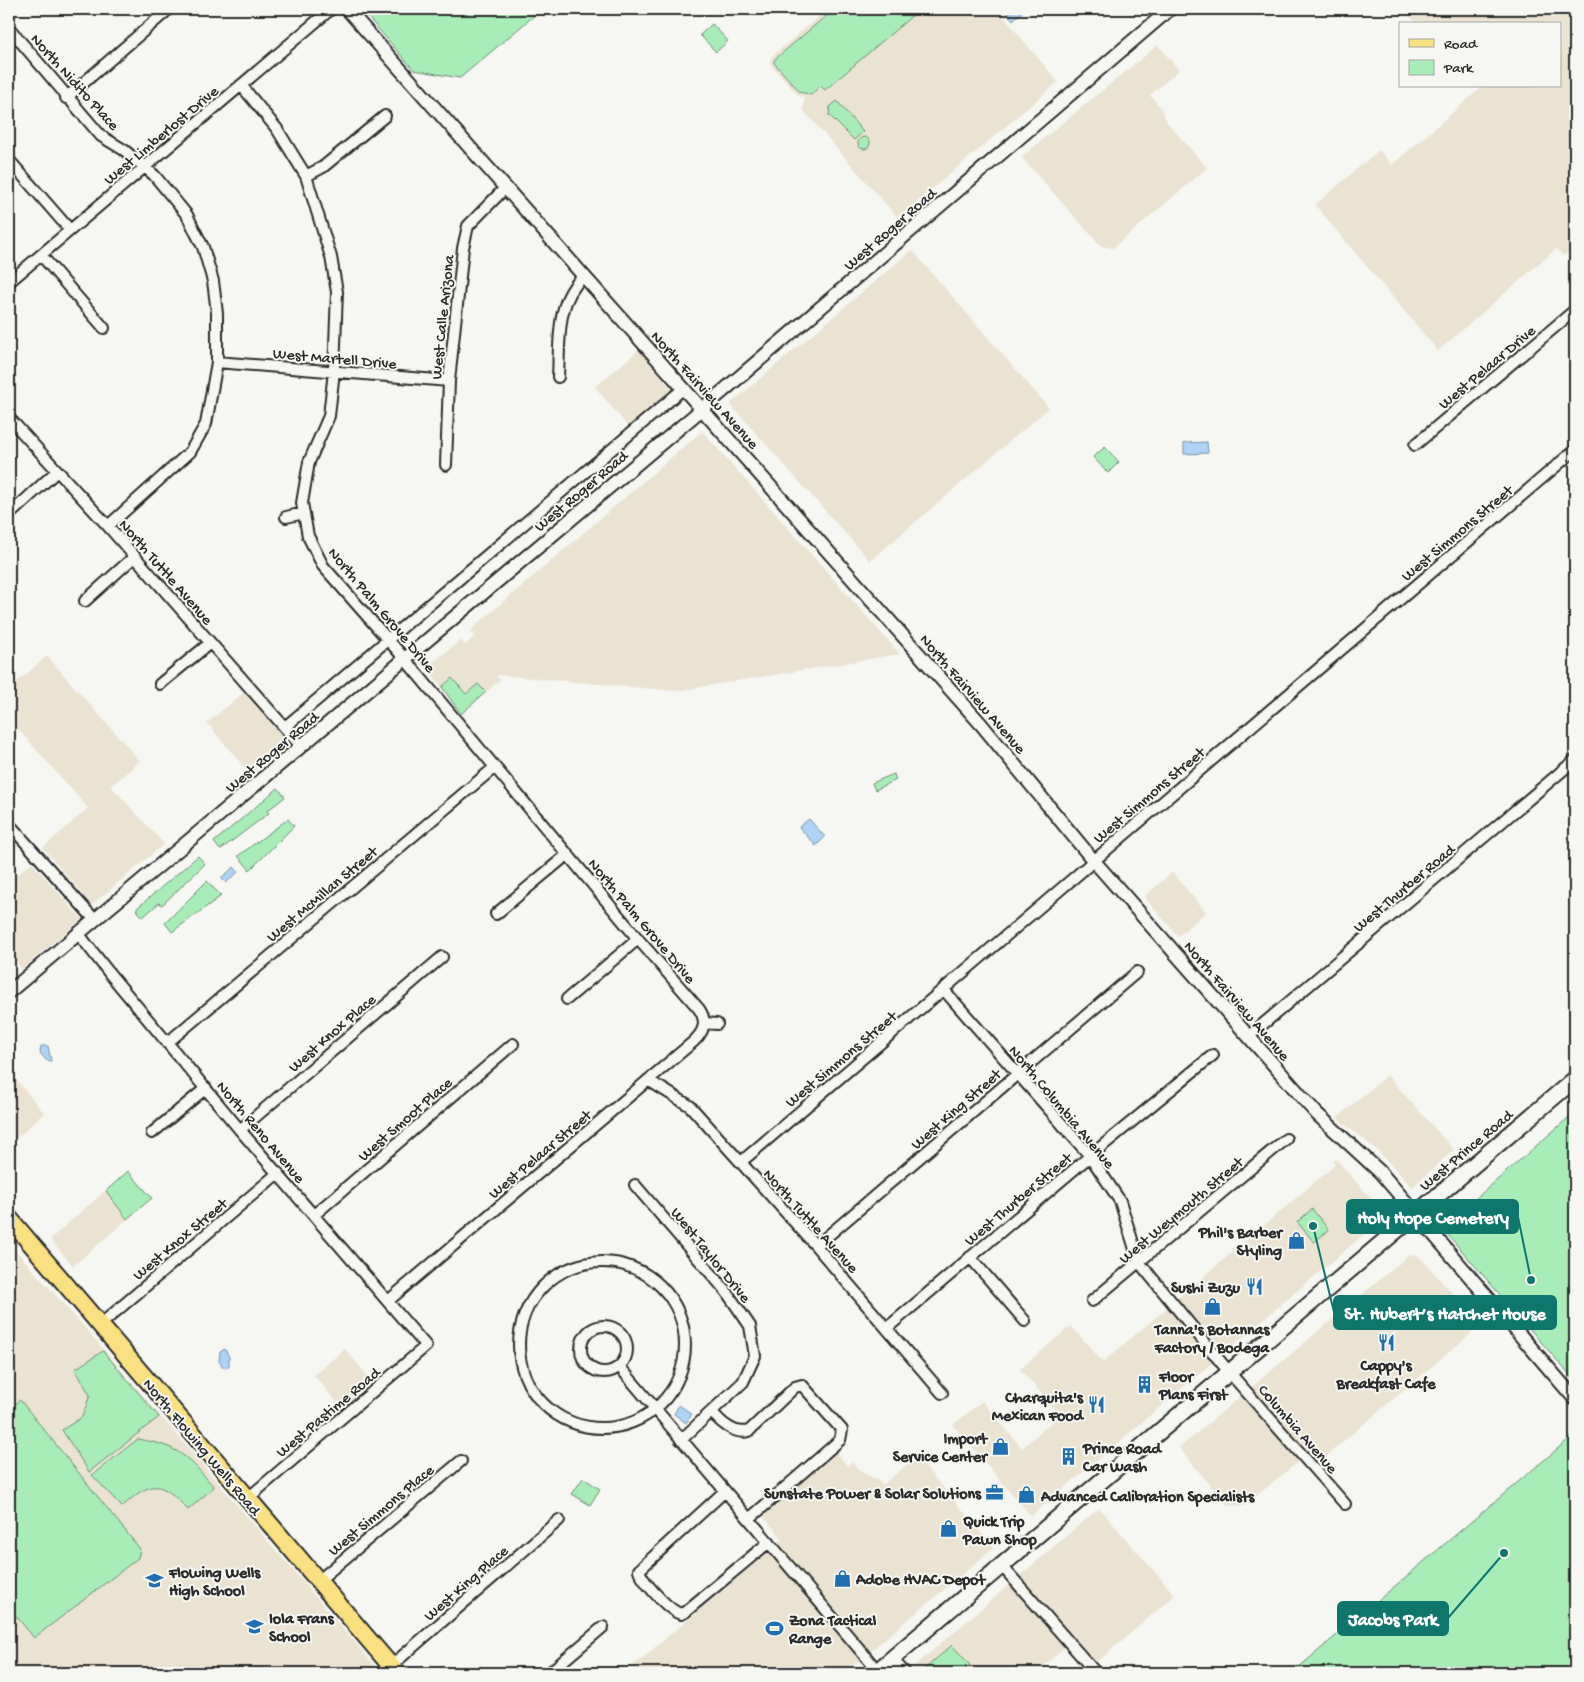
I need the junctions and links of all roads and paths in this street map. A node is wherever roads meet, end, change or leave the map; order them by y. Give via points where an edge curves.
1 (169, 9) edge
2 (331, 9) edge
3 (347, 9) edge
4 (1170, 9) edge
5 (9, 28) edge
6 (241, 85) junction
7 (66, 98) junction
8 (385, 116) dead end
9 (9, 160) edge
10 (144, 167) junction
11 (306, 176) junction
12 (505, 188) junction
13 (70, 230) junction
14 (41, 254) junction
15 (584, 276) junction
16 (9, 282) edge
17 (1575, 310) edge
18 (104, 328) dead end
19 (217, 362) junction
20 (334, 371) junction
21 (558, 377) dead end
22 (449, 381) junction
23 (684, 388) junction
24 (702, 409) junction
25 (9, 418) edge
26 (1415, 446) dead end
27 (1575, 450) edge
28 (446, 465) dead end
29 (57, 471) junction
30 (304, 513) junction
31 (9, 515) edge
32 (286, 517) dead end
33 (108, 526) junction
34 (134, 557) junction
35 (85, 601) dead end
36 (388, 639) junction
37 (210, 642) junction
38 (405, 659) junction
39 (160, 684) dead end
40 (285, 727) junction
41 (301, 746) junction
42 (1575, 760) edge
43 (494, 767) junction
44 (9, 824) edge
45 (568, 854) junction
46 (1093, 860) junction
47 (496, 914) dead end
48 (94, 919) junction
49 (78, 933) junction
50 (638, 939) junction
51 (442, 958) dead end
52 (1137, 972) dead end
53 (944, 990) junction
54 (9, 992) edge
55 (567, 999) dead end
56 (705, 1024) junction
57 (717, 1024) dead end
58 (1249, 1036) junction
59 (167, 1043) junction
60 (513, 1044) dead end
61 (1214, 1055) dead end
62 (1018, 1074) junction
63 (1575, 1079) edge
64 (648, 1080) junction
65 (206, 1088) junction
66 (240, 1130) junction
67 (152, 1132) dead end
68 (1286, 1139) dead end
69 (1090, 1156) junction
70 (741, 1162) junction
71 (278, 1174) junction
72 (635, 1185) dead end
73 (314, 1214) junction
74 (1415, 1215) junction
75 (9, 1218) edge
76 (816, 1246) junction
77 (970, 1257) junction
78 (1139, 1262) junction
79 (388, 1301) junction
80 (1092, 1301) dead end
81 (1025, 1321) dead end
82 (100, 1325) junction
83 (887, 1328) junction
84 (426, 1346) joint
85 (619, 1366) junction
86 (1229, 1372) junction
87 (942, 1393) dead end
88 (1575, 1399) edge
89 (656, 1409) junction
90 (712, 1412) junction
91 (682, 1440) junction
92 (461, 1461) dead end
93 (725, 1491) junction
94 (247, 1498) junction
95 (1346, 1504) dead end
96 (749, 1519) junction
97 (559, 1520) dead end
98 (769, 1542) junction
99 (1002, 1566) junction
100 (318, 1581) junction
101 (603, 1627) dead end
102 (892, 1659) junction
103 (394, 1670) edge
104 (877, 1672) edge
105 (1093, 1672) edge
106 (549, 1673) edge
107 (905, 1673) edge

1 - 7 street
2 - 6 street, West Limberlost Drive
3 - 12 street, North Fairview Avenue
4 - 24 street, West Roger Road
5 - 7 street, North Nidito Place
6 - 10 street, West Limberlost Drive
6 - 11 street, North Palm Grove Drive via 277,129
7 - 10 street, North Nidito Place via 101,136
8 - 11 street via 323,167
9 - 13 street
10 - 13 street, West Limberlost Drive
10 - 19 street, North Nidito Place via 187,215 203,247 213,281 217,313
11 - 20 street, North Palm Grove Drive via 331,257 337,292
12 - 15 street, North Fairview Avenue
12 - 22 street, West Calle Arizona via 468,226
13 - 14 street, West Limberlost Drive
14 - 16 street, West Limberlost Drive
14 - 18 street
15 - 21 street via 566,299
15 - 23 street, North Fairview Avenue
17 - 26 street, West Pelaar Drive
19 - 20 street, West Martell Drive
19 - 33 street, North Nidito Place via 206,424 190,452
20 - 22 street, West Martell Drive
20 - 30 street, North Palm Grove Drive via 329,416 309,462 302,503
22 - 28 street, West Calle Arizona
23 - 24 street, North Fairview Avenue
23 - 36 street, West Roger Road
24 - 38 street, West Roger Road
24 - 46 street, North Fairview Avenue via 981,724
25 - 29 street, North Tuttle Avenue
27 - 46 street, West Simmons Street
29 - 31 street
29 - 33 street, North Tuttle Avenue
30 - 32 street
30 - 36 street, North Palm Grove Drive via 308,536 323,566
33 - 34 street, North Tuttle Avenue
34 - 35 street
34 - 37 street, North Tuttle Avenue
36 - 38 street, North Palm Grove Drive
36 - 40 street, West Roger Road
37 - 39 street
37 - 40 street, North Tuttle Avenue
38 - 41 street, West Roger Road
38 - 43 street, North Palm Grove Drive
40 - 41 street, North Tuttle Avenue
41 - 48 street, West Roger Road
42 - 58 street, West Thurber Road
43 - 45 street, North Palm Grove Drive
43 - 59 street, West McMillan Street
44 - 48 street
45 - 47 street
45 - 50 street, North Palm Grove Drive
46 - 53 street, West Simmons Street
46 - 58 street, North Fairview Avenue
48 - 49 street, West Roger Road
49 - 54 street, West Roger Road
49 - 59 street, North Reno Avenue
50 - 55 street
50 - 56 street, North Palm Grove Drive via 699,1009
51 - 66 street, West Knox Place
52 - 62 street, West King Street
53 - 62 street, North Columbia Avenue
53 - 70 street, West Simmons Street
56 - 57 street
56 - 64 street, West Pelaar Street via 699,1036
58 - 74 street, North Fairview Avenue via 1317,1114 1380,1172
59 - 65 street, North Reno Avenue
60 - 73 street, West Smoot Place
61 - 69 street, West Thurber Street
62 - 69 street, North Columbia Avenue
62 - 76 street, West King Street
63 - 74 main road, West Prince Road
64 - 70 street, North Tuttle Avenue via 690,1106
64 - 79 street, West Pelaar Street
65 - 66 street, North Reno Avenue
65 - 67 street
66 - 71 street, North Reno Avenue
68 - 78 street, West Weymouth Street
69 - 77 street, West Thurber Street
69 - 78 street, North Columbia Avenue via 1120,1201
70 - 76 street, North Tuttle Avenue
71 - 73 street, North Reno Avenue
71 - 82 street, West Knox Street
72 - 90 street, West Taylor Drive via 726,1291 750,1326 755,1356 743,1382
73 - 79 street, North Reno Avenue
74 - 86 main road, West Prince Road
74 - 88 street, North Fairview Avenue
75 - 82 main road, North Flowing Wells Road
76 - 83 street, North Tuttle Avenue
77 - 81 street
77 - 83 street, West Thurber Street
78 - 80 street, West Weymouth Street
78 - 86 street, North Columbia Avenue
79 - 84 street, North Reno Avenue
82 - 94 main road, North Flowing Wells Road
83 - 87 street, North Tuttle Avenue
84 - 94 street, West Pastime Road
85 - 85 street via 600,1372 584,1361 582,1342 590,1331 603,1326 622,1335 627,1348 624,1361
85 - 89 street
86 - 95 street, Columbia Avenue
86 - 99 main road, West Prince Road
89 - 89 street via 673,1389 684,1366 686,1341 684,1324 675,1305 658,1284 641,1272 614,1262 590,1262 564,1271 543,1286 526,1309 518,1342 526,1380 538,1400 571,1422 594,1428 618,1427
89 - 91 street
90 - 91 street, West Taylor Drive
90 - 96 street via 734,1430 743,1433 795,1387 802,1385 842,1430 840,1440
91 - 93 street
92 - 100 street, West Simmons Place
93 - 96 street
93 - 98 street via 639,1570 641,1576 673,1611 681,1614
94 - 100 main road, North Flowing Wells Road
96 - 98 street
97 - 103 street, West King Place
98 - 104 street
99 - 102 main road, West Prince Road
99 - 105 street
100 - 103 main road, North Flowing Wells Road
101 - 106 street
102 - 104 main road, West Prince Road
102 - 107 street

